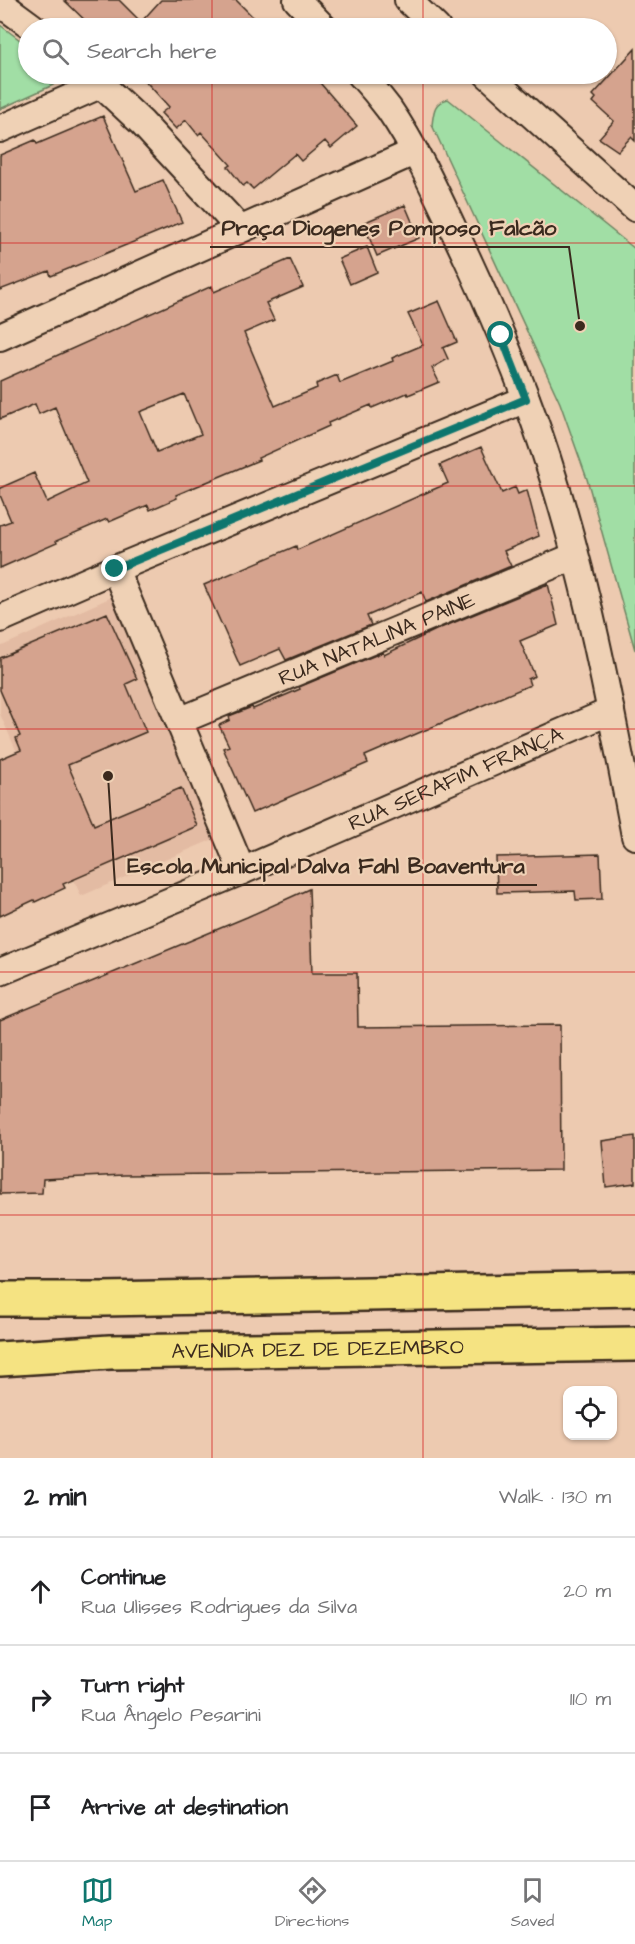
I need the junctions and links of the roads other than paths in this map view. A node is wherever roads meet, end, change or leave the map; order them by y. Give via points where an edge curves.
1 (297, 0) edge
2 (408, 0) edge
3 (0, 3) edge
4 (20, 18) edge
5 (314, 18) edge
6 (425, 18) edge
7 (86, 84) edge
8 (101, 84) edge
9 (374, 84) edge
10 (498, 84) edge
11 (0, 129) edge
12 (414, 152) junction
13 (634, 206) edge
14 (240, 230) junction
15 (0, 337) edge
16 (526, 399) junction
17 (575, 556) junction
18 (115, 569) junction
19 (0, 619) edge
20 (611, 711) junction
21 (179, 721) junction
22 (635, 836) edge
23 (242, 871) junction
24 (0, 972) edge
25 (635, 1290) edge
26 (0, 1299) edge
27 (635, 1344) edge
28 (0, 1359) edge

1 - 5 street
2 - 6 street
3 - 4 street
7 - 11 street
8 - 14 street
9 - 12 street
10 - 13 street
12 - 14 street
12 - 16 street via 474,273
14 - 15 street
16 - 17 street
16 - 18 street
17 - 20 street
17 - 21 street, RUA NATALINA PAINE
18 - 19 street
18 - 21 street
20 - 22 street
20 - 23 street, RUA SERAFIM FRANÇA
21 - 23 street
23 - 24 street, RUA SERAFIM FRANÇA
25 - 26 highway
27 - 28 highway, AVENIDA DEZ DE DEZEMBRO via 110,1352

